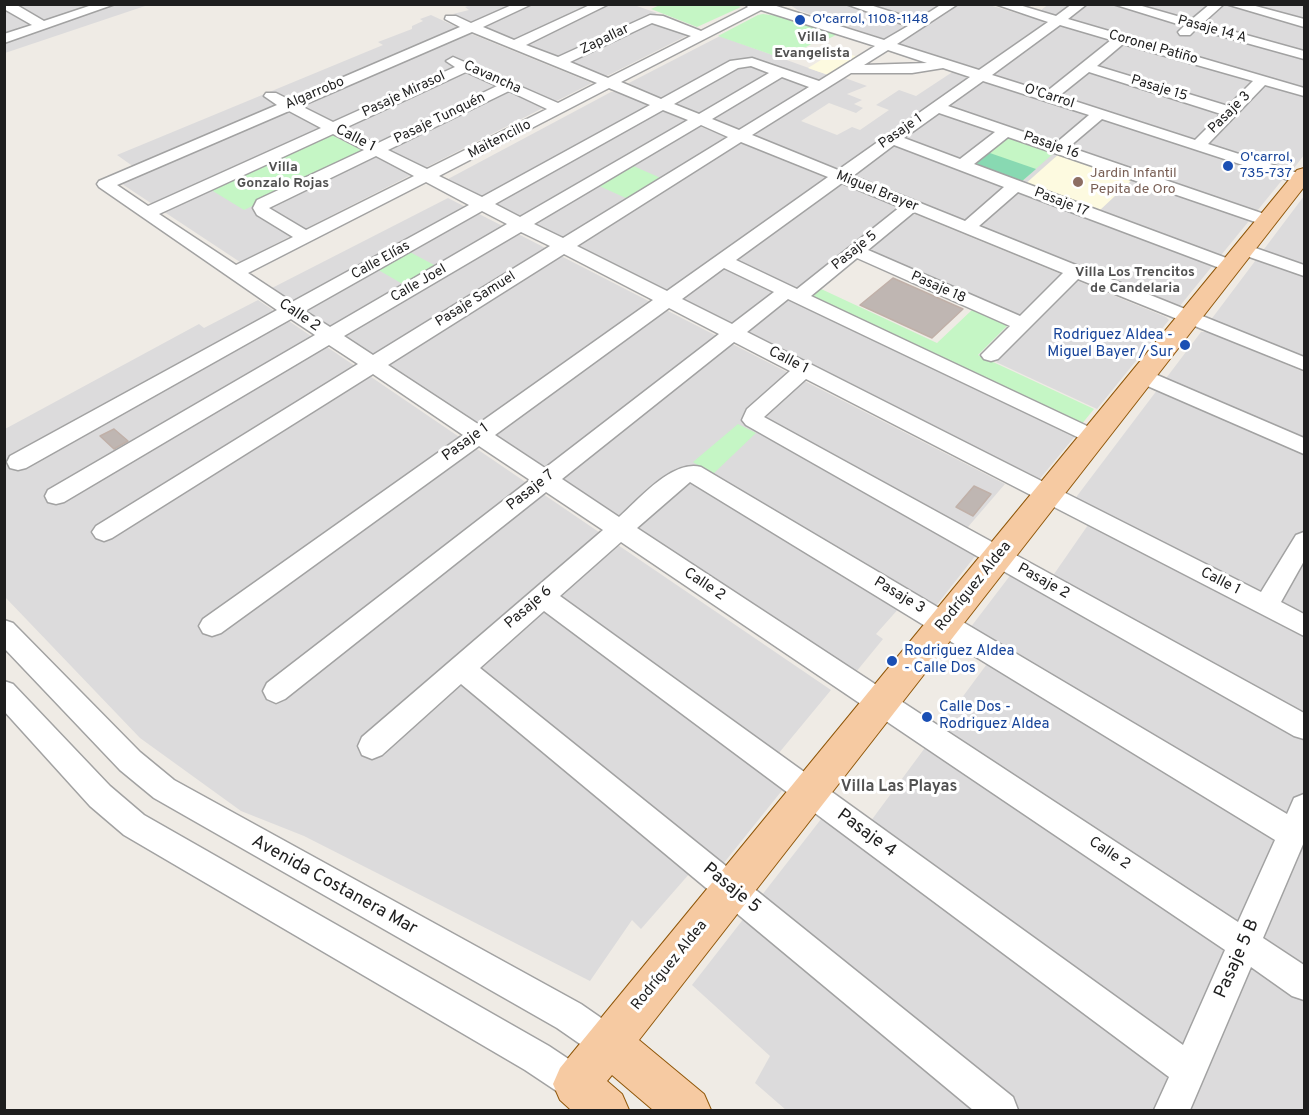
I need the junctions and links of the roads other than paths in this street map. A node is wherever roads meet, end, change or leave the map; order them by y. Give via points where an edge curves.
1 (5, 4) edge
2 (526, 4) edge
3 (603, 4) edge
4 (776, 4) edge
5 (852, 4) edge
6 (924, 4) edge
7 (1001, 4) edge
8 (1081, 4) edge
9 (1119, 4) edge
10 (1218, 4) edge
11 (1232, 4) edge
12 (758, 5) edge
13 (947, 7) edge
14 (104, 8) edge
15 (793, 15) junction
16 (451, 19) dead end
17 (1058, 21) junction
18 (1305, 23) edge
19 (918, 25) junction
20 (1194, 25) junction
21 (43, 26) junction
22 (472, 27) junction
23 (703, 36) junction
24 (4, 39) edge
25 (1121, 39) junction
26 (514, 45) junction
27 (886, 45) junction
28 (423, 48) junction
29 (1162, 51) junction
30 (1305, 55) edge
31 (557, 63) junction
32 (944, 63) junction
33 (465, 67) junction
34 (1087, 67) junction
35 (849, 69) junction
36 (781, 72) junction
37 (981, 75) junction
38 (1262, 80) junction
39 (609, 84) junction
40 (509, 86) junction
41 (820, 86) junction
42 (1305, 92) edge
43 (271, 96) dead end
44 (1049, 98) junction
45 (661, 105) junction
46 (289, 106) junction
47 (937, 106) junction
48 (560, 109) junction
49 (1231, 111) junction
50 (1099, 114) junction
51 (699, 120) junction
52 (332, 128) junction
53 (1006, 131) junction
54 (740, 136) junction
55 (891, 139) junction
56 (1197, 146) junction
57 (1059, 149) junction
58 (376, 150) junction
59 (962, 166) junction
60 (428, 176) junction
61 (838, 176) junction
62 (1303, 178) edge
63 (105, 184) joint
64 (1015, 186) junction
65 (482, 204) junction
66 (912, 206) junction
67 (147, 213) junction
68 (1267, 221) junction
69 (521, 224) junction
70 (967, 228) junction
71 (306, 237) junction
72 (563, 246) junction
73 (855, 251) junction
74 (1238, 258) junction
75 (721, 260) junction
76 (1305, 271) edge
77 (1075, 272) junction
78 (235, 273) junction
79 (792, 294) junction
80 (667, 299) junction
81 (291, 310) junction
82 (1189, 318) junction
83 (1022, 324) junction
84 (734, 333) junction
85 (330, 336) junction
86 (991, 354) dead end
87 (1305, 364) edge
88 (372, 365) junction
89 (805, 369) junction
90 (1143, 376) junction
91 (478, 435) junction
92 (1094, 438) junction
93 (1305, 447) edge
94 (18, 462) dead end
95 (688, 472) joint
96 (546, 480) junction
97 (1048, 494) junction
98 (56, 496) dead end
99 (620, 529) junction
100 (104, 532) dead end
101 (1305, 541) edge
102 (998, 557) junction
103 (543, 597) junction
104 (1266, 606) junction
105 (944, 624) junction
106 (212, 626) dead end
107 (1305, 626) edge
108 (4, 630) edge
109 (461, 668) junction
110 (276, 691) dead end
111 (4, 692) edge
112 (880, 703) junction
113 (1305, 727) edge
114 (372, 746) dead end
115 (809, 792) junction
116 (1299, 821) edge
117 (731, 890) junction
118 (1245, 945) junction
119 (1305, 984) edge
120 (608, 1042) junction
121 (1190, 1071) junction
122 (591, 1097) edge
123 (688, 1110) edge
124 (1000, 1110) edge
125 (1172, 1110) edge

1 - 21 street
2 - 22 street, Algarrobo
3 - 26 street
4 - 15 street, O'Carrol
5 - 19 street
6 - 13 street
7 - 17 street, Coronel Patiño
8 - 17 street, Pasaje 1
9 - 20 street, Pasaje 14 A
10 - 20 street
11 - 18 street
12 - 15 street, O'Carrol
12 - 23 street, Maitencillo
13 - 19 street, Pasaje Samuel
14 - 21 street
15 - 27 street, O'Carrol
16 - 22 street, Miguel Brayer
17 - 25 street, Coronel Patiño
17 - 37 street, Pasaje 1
19 - 27 street, Pasaje Samuel
20 - 29 street
20 - 30 street, Pasaje 14 A
21 - 24 street
22 - 26 street, Miguel Brayer
22 - 28 street, Algarrobo
23 - 31 street, Zapallar via 652,19
23 - 39 street, Maitencillo
25 - 29 street, Coronel Patiño
25 - 34 street
26 - 31 street, Miguel Brayer
27 - 32 street, O'Carrol
27 - 35 street, Pasaje Samuel
28 - 33 street, Cavancha
28 - 46 street, Algarrobo
29 - 38 street, Coronel Patiño
31 - 39 street, Miguel Brayer
32 - 35 street via 921,69
32 - 37 street, O'Carrol
33 - 40 street, Cavancha
33 - 52 street, Pasaje Mirasol
34 - 44 street
34 - 49 street, Pasaje 15
35 - 41 street, Pasaje Samuel
36 - 41 street
36 - 45 street, Calle Elías via 745,61
36 - 51 street, Calle Joel
37 - 44 street, O'Carrol
37 - 47 street, Pasaje 1
38 - 42 street, Coronel Patiño
38 - 49 street, Pasaje 3
39 - 45 street, Miguel Brayer
39 - 48 street, Maitencillo
40 - 48 street, Cavancha
40 - 58 street, Pasaje Tunquén
41 - 54 street, Pasaje Samuel
43 - 46 street, Calle 1
44 - 50 street, O'Carrol
45 - 51 street, Miguel Brayer
45 - 65 street, Calle Elías
46 - 52 street, Calle 1
46 - 63 street, Algarrobo
47 - 53 street, Pasaje 16
47 - 55 street, Pasaje 1
48 - 60 street, Maitencillo
49 - 56 street, Pasaje 3
50 - 56 street, O'Carrol
50 - 57 street
51 - 54 street, Miguel Brayer
51 - 69 street, Calle Joel
52 - 58 street, Calle 1
52 - 67 street, Pasaje Mirasol
53 - 57 street, Pasaje 16
53 - 59 street
54 - 61 street, Miguel Brayer
54 - 72 street, Pasaje Samuel
55 - 59 street, Pasaje 17
55 - 61 street, Pasaje 1
56 - 62 street, O'Carrol
57 - 68 street, Pasaje 16
58 - 60 street, Calle 1
58 - 71 street, Pasaje Tunquén via 262,204 264,211
59 - 64 street, Pasaje 17
60 - 65 street, Calle 1
60 - 71 street, Maitencillo
61 - 66 street, Miguel Brayer
61 - 75 street, Pasaje 1
62 - 68 main road, Rodríguez Aldea
63 - 67 street, Calle 2
64 - 70 street
64 - 74 street, Pasaje 17
65 - 69 street, Calle 1
65 - 81 street, Calle Elías
66 - 70 street, Miguel Brayer
66 - 73 street, Pasaje 5
67 - 78 street, Calle 2
68 - 74 main road, Rodríguez Aldea
69 - 72 street, Calle 1
69 - 85 street, Calle Joel
70 - 77 street, Miguel Brayer
71 - 78 street, Maitencillo
72 - 80 street, Calle 1
72 - 88 street, Pasaje Samuel
73 - 79 street, Pasaje 5
73 - 83 street, Pasaje 18
74 - 76 street, Pasaje 17
74 - 82 main road, Rodríguez Aldea
75 - 79 street
75 - 80 street, Pasaje 1
77 - 82 street, Miguel Brayer
77 - 83 street
78 - 81 street, Calle 2
79 - 84 street, Pasaje 7
79 - 92 street
80 - 84 street, Calle 1
80 - 91 street, Pasaje 1
81 - 85 street, Calle 2
81 - 94 street, Calle Elías
82 - 87 street, Miguel Brayer
82 - 90 main road, Rodríguez Aldea
83 - 86 street
84 - 89 street, Calle 1
84 - 96 street, Pasaje 7
85 - 88 street, Calle 2
85 - 98 street, Calle Joel
88 - 91 street, Calle 2
88 - 100 street, Pasaje Samuel
89 - 97 street, Calle 1
89 - 102 street, Pasaje 2 via 752,418
90 - 92 main road, Rodríguez Aldea
90 - 93 street
91 - 96 street, Calle 2
91 - 106 street, Pasaje 1
92 - 97 main road, Rodríguez Aldea
95 - 99 street, Pasaje 6
95 - 105 street, Pasaje 3
96 - 99 street, Calle 2
96 - 110 street, Pasaje 7
97 - 102 main road, Rodríguez Aldea
97 - 104 street, Calle 1
99 - 103 street, Pasaje 6
99 - 112 street, Calle 2
101 - 104 street
102 - 105 main road, Rodríguez Aldea
102 - 113 street, Pasaje 2
103 - 109 street, Pasaje 6
103 - 115 street, Pasaje 4
104 - 107 street, Calle 1
105 - 112 main road, Rodríguez Aldea
105 - 116 street, Pasaje 3
108 - 120 street, Avenida Costanera Mar via 130,761 164,789
109 - 114 street, Pasaje 6
109 - 117 street, Pasaje 5
111 - 122 street via 100,796 134,825 537,1058
112 - 115 main road, Rodríguez Aldea
112 - 118 street, Calle 2
115 - 117 main road, Rodríguez Aldea
115 - 121 street, Pasaje 4
116 - 118 street, Pasaje 5 B
117 - 120 main road, Rodríguez Aldea
117 - 124 street, Pasaje 5
118 - 119 street, Calle 2
118 - 121 street, Pasaje 5 B
120 - 122 main road, Rodríguez Aldea
120 - 123 main road, Avenida Costanera Mar
121 - 125 street, Pasaje 5 B

